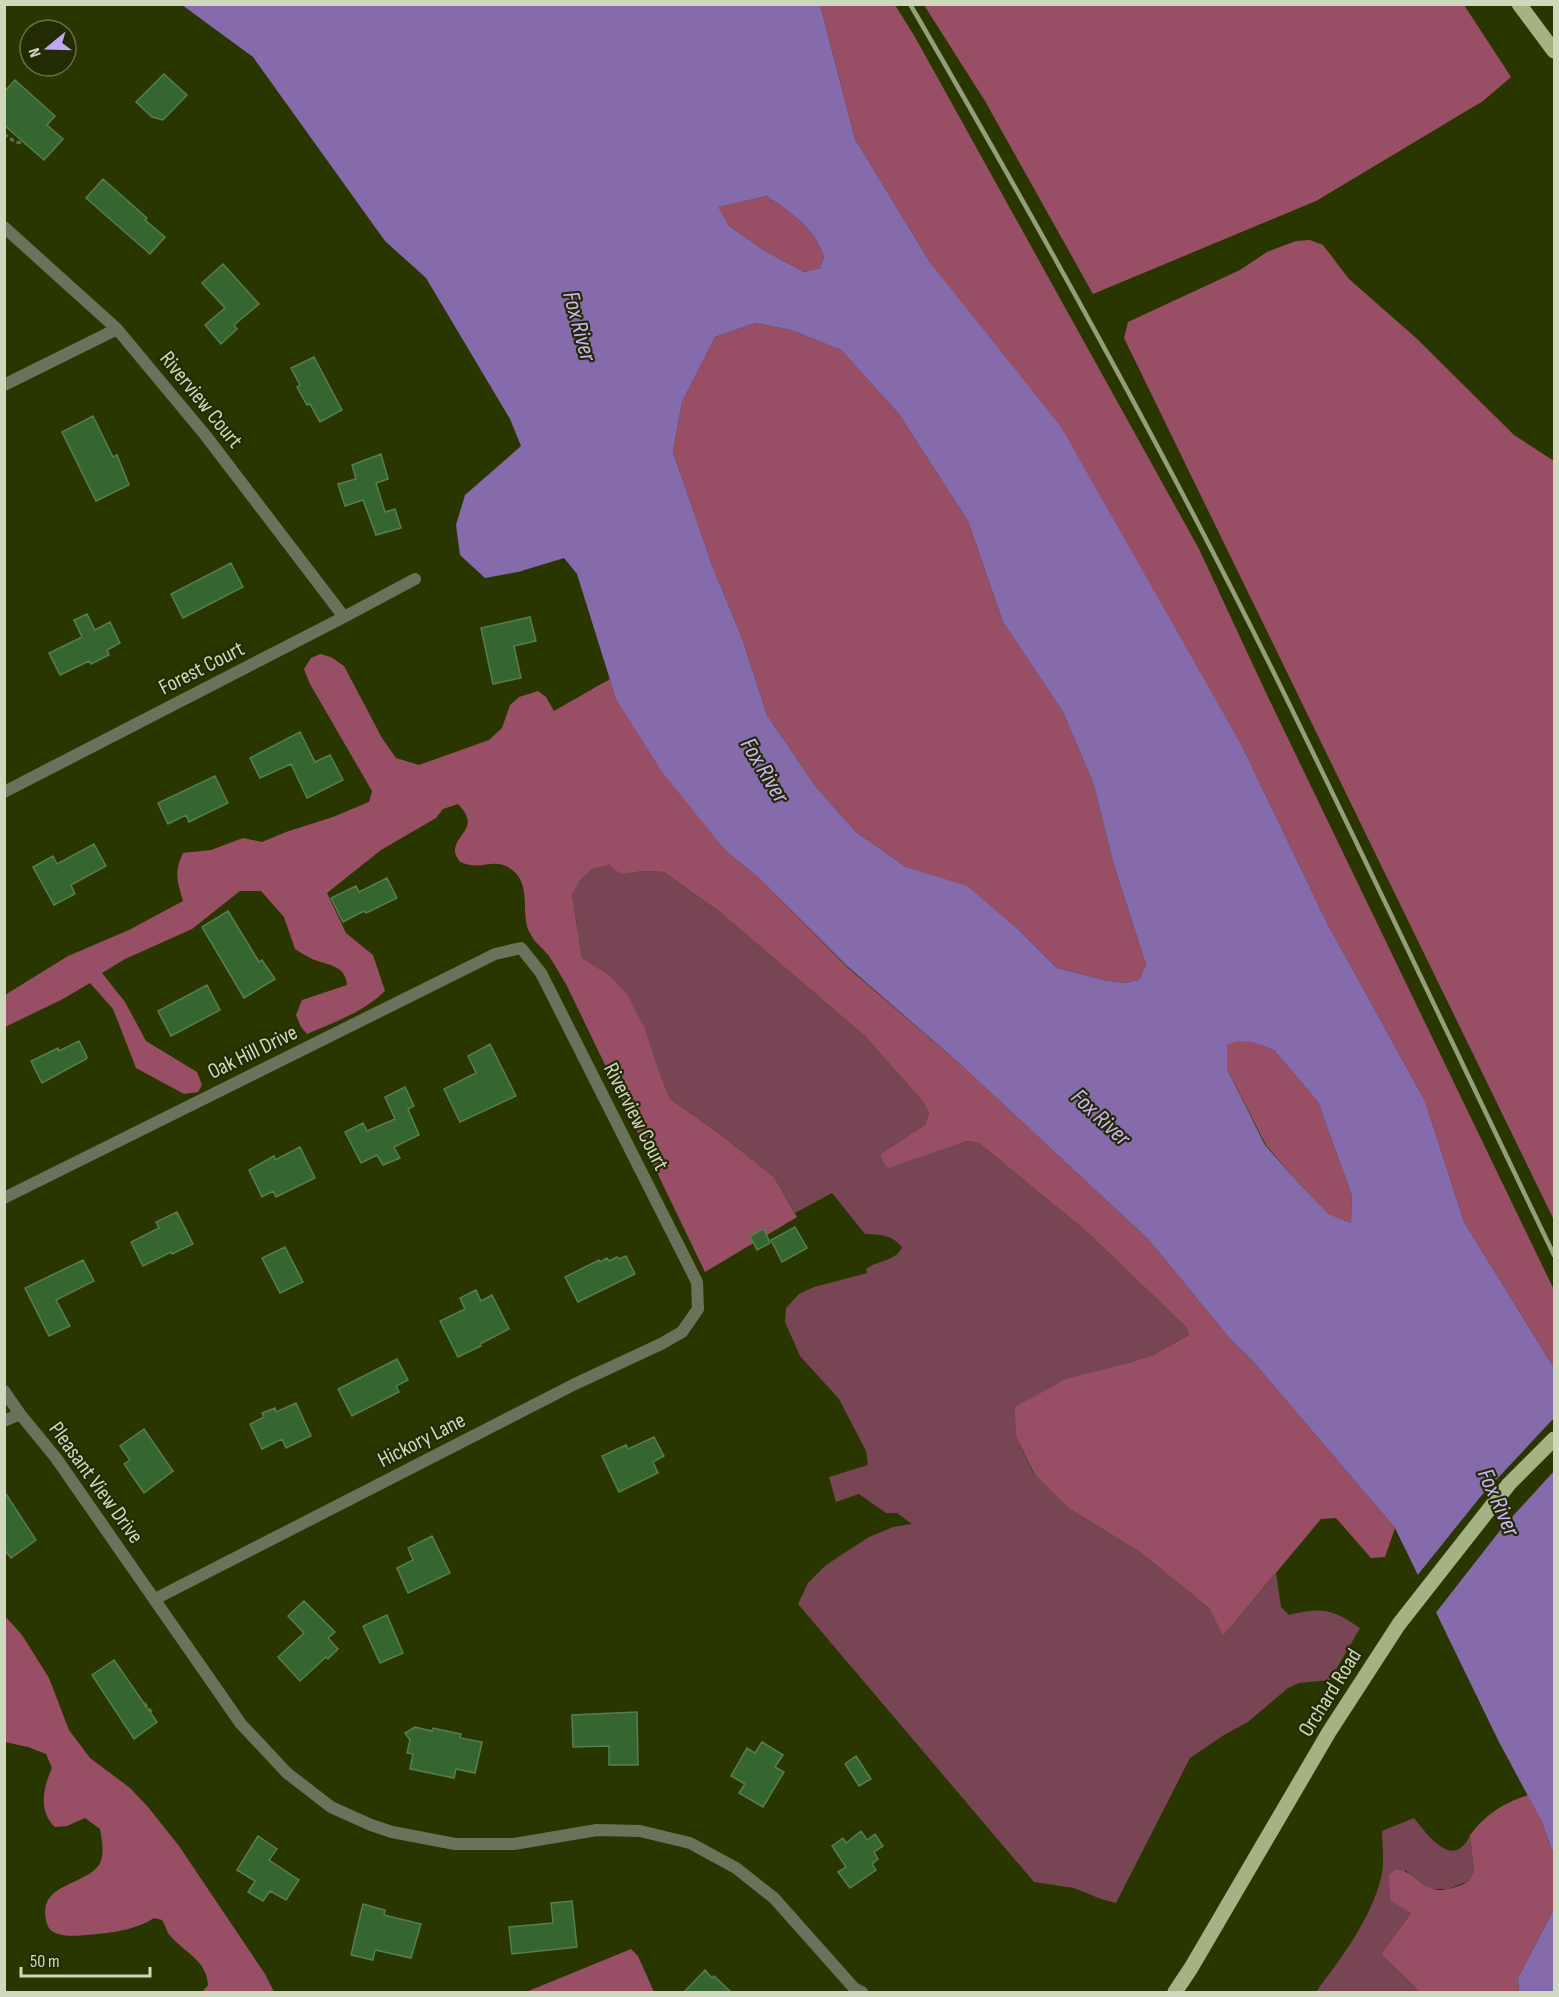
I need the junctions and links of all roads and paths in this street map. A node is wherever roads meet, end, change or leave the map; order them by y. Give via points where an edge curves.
1 (1519, 4) edge
2 (1554, 51) edge
3 (4, 134) edge
4 (25, 143) dead end
5 (4, 227) edge
6 (117, 329) junction
7 (4, 385) edge
8 (415, 579) dead end
9 (344, 617) junction
10 (4, 792) edge
11 (521, 948) joint
12 (4, 1198) edge
13 (698, 1309) joint
14 (4, 1391) edge
15 (20, 1414) junction
16 (4, 1421) edge
17 (1554, 1439) edge
18 (155, 1599) junction
19 (144, 1703) dead end
20 (153, 1714) dead end
21 (862, 1992) edge
22 (1174, 1992) edge

1 - 2 main road
3 - 4 path via 15,142
5 - 6 street, Riverview Court
6 - 7 street
6 - 9 street, Riverview Court via 206,436
8 - 9 street, Forest Court
9 - 10 street, Forest Court
11 - 12 street, Oak Hill Drive via 495,954
11 - 13 street, Riverview Court via 541,973 697,1282
13 - 18 street, Hickory Lane via 682,1332 661,1344
14 - 15 street, Pleasant View Drive
15 - 16 street
15 - 18 street, Pleasant View Drive via 56,1458
17 - 22 main road, Orchard Road via 1509,1484 1399,1624 1329,1732
18 - 21 street, Pleasant View Drive via 241,1724 287,1773 331,1807 371,1826 455,1844 514,1844 597,1830 640,1831 690,1844 736,1868 774,1898 854,1988
19 - 20 path

